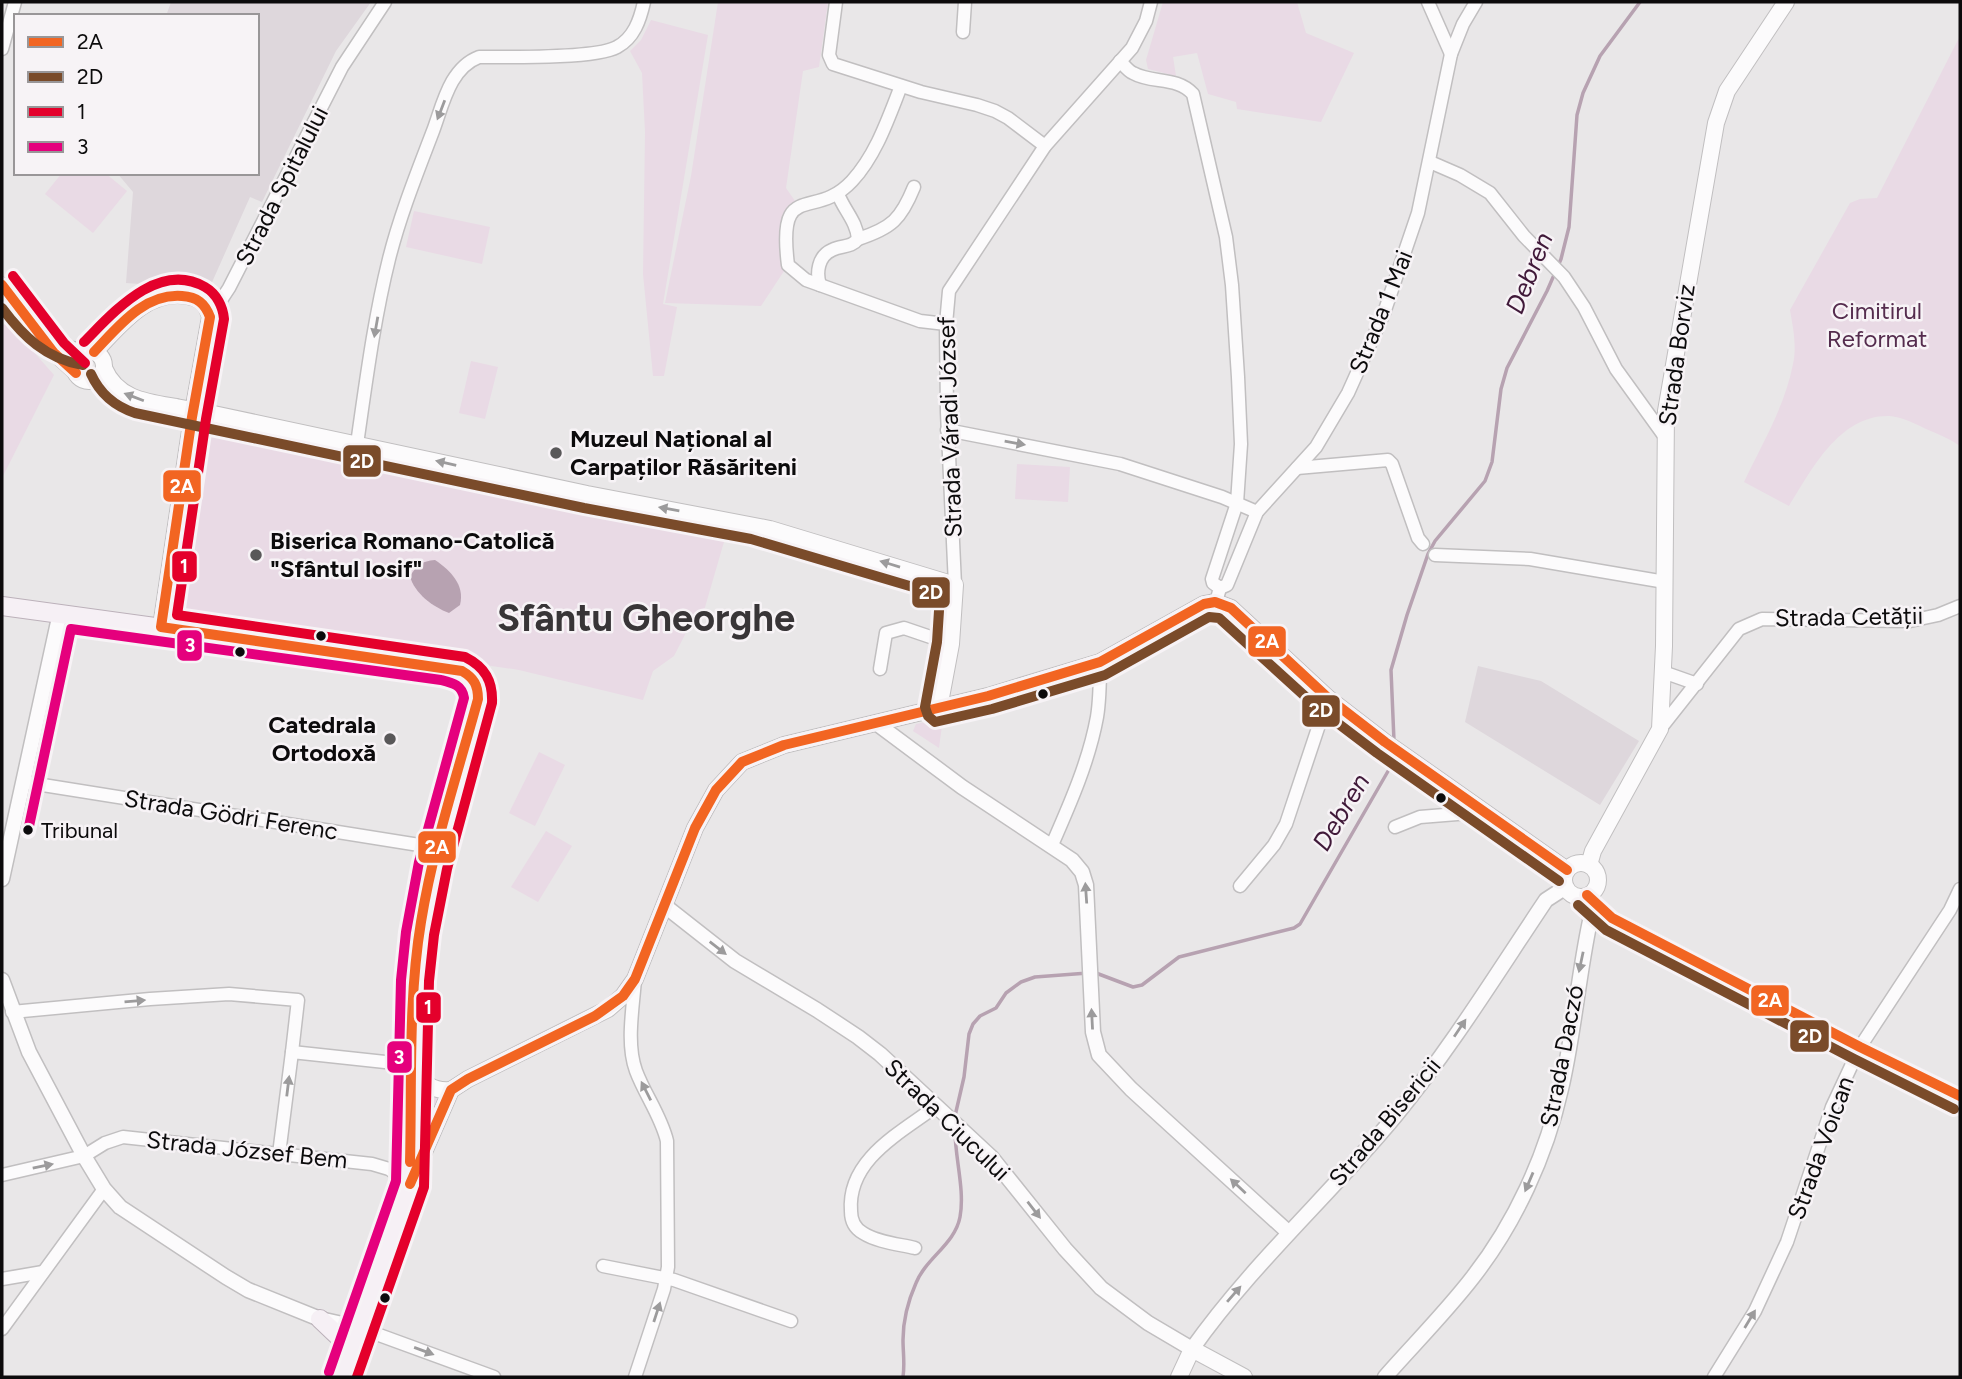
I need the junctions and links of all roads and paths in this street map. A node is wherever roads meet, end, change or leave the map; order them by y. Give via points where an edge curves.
1 (15, 2) edge
2 (385, 2) edge
3 (644, 2) edge
4 (836, 2) edge
5 (965, 2) edge
6 (1151, 2) edge
7 (1428, 2) edge
8 (1476, 2) edge
9 (1786, 2) edge
10 (963, 32) dead end
11 (2, 49) edge
12 (1451, 54) junction
13 (1120, 61) junction
14 (901, 86) junction
15 (1045, 146) junction
16 (1430, 162) junction
17 (914, 187) dead end
18 (838, 194) junction
19 (858, 239) junction
20 (2, 285) edge
21 (820, 285) junction
22 (8, 304) edge
23 (210, 317) junction
24 (946, 324) junction
25 (35, 326) junction
26 (97, 358) junction
27 (76, 373) junction
28 (947, 430) junction
29 (1665, 437) junction
30 (357, 444) junction
31 (1297, 468) junction
32 (1237, 503) junction
33 (1257, 512) junction
34 (1423, 544) dead end
35 (1435, 555) dead end
36 (1665, 582) junction
37 (955, 585) junction
38 (1217, 595) junction
39 (2, 606) edge
40 (1960, 606) edge
41 (60, 613) junction
42 (161, 627) junction
43 (951, 644) junction
44 (1100, 662) junction
45 (880, 669) dead end
46 (1663, 672) junction
47 (1697, 684) junction
48 (1328, 698) junction
49 (939, 708) junction
50 (900, 717) junction
51 (876, 723) junction
52 (1660, 729) junction
53 (908, 748) junction
54 (24, 782) junction
55 (1482, 812) junction
56 (1395, 827) dead end
57 (1052, 845) junction
58 (438, 848) junction
59 (1589, 865) junction
60 (1567, 870) junction
61 (2, 879) edge
62 (1240, 886) dead end
63 (1566, 887) junction
64 (1960, 889) edge
65 (1585, 896) junction
66 (665, 906) junction
67 (635, 979) junction
68 (2, 980) edge
69 (12, 1012) junction
70 (1860, 1047) junction
71 (292, 1052) junction
72 (413, 1065) junction
73 (452, 1090) junction
74 (1960, 1096) edge
75 (934, 1107) junction
76 (279, 1154) junction
77 (84, 1156) junction
78 (2, 1175) edge
79 (410, 1184) junction
80 (104, 1189) junction
81 (1288, 1232) junction
82 (915, 1248) dead end
83 (603, 1266) dead end
84 (43, 1272) junction
85 (2, 1279) edge
86 (667, 1279) junction
87 (320, 1319) junction
88 (791, 1321) dead end
89 (360, 1328) junction
90 (2, 1329) edge
91 (1192, 1349) junction
92 (345, 1369) edge
93 (494, 1377) edge
94 (635, 1377) edge
95 (1179, 1377) edge
96 (1244, 1377) edge
97 (1385, 1377) edge
98 (1714, 1377) edge

1 - 11 street
2 - 23 street, Strada Spitalului via 342,67
3 -> 30 street via 638,24 619,47 583,54 479,57 461,68 452,81 401,220 380,300
4 - 14 street via 829,55 833,64
5 - 10 street
6 - 13 street, Strada Váradi József via 1140,35
7 - 12 street
8 - 12 street, Strada 1 Mai
9 - 29 main road, Strada Borviz via 1721,106 1670,386
12 - 16 street, Strada 1 Mai
13 - 15 street, Strada Váradi József
13 - 32 street via 1133,74 1187,87 1194,93 1232,285 1241,444
14 - 15 street via 995,111
14 - 18 street via 876,146
15 - 24 street, Strada Váradi József via 952,285
16 - 29 street via 1490,193 1564,277 1616,369
16 - 31 street, Strada 1 Mai via 1403,261 1362,364 1316,447
17 - 19 street via 904,212 877,233
18 - 19 street
18 - 21 street via 797,206 784,236 788,265
19 - 21 street via 826,254 817,275
20 - 22 street
21 - 24 street via 920,321
22 - 25 street
23 - 26 main road via 200,300 188,296 151,300
23 - 42 main road, Strada Spitalului
24 - 28 street, Strada Váradi József
25 - 26 street via 64,348
25 - 27 street
26 - 27 main road via 75,360
26 - 27 main road via 100,376 82,379
30 -> 26 main road, bridge via 130,397 114,385
28 -> 32 street via 1120,464
28 - 37 street, Strada Váradi József
29 - 36 main road, Strada Borviz
37 -> 30 main road via 771,529
31 - 33 street, Strada 1 Mai
31 - 34 street via 1388,460
32 - 33 street
32 - 38 street via 1212,579
33 - 38 street, Strada 1 Mai via 1227,585
35 - 36 street via 1530,559
36 - 46 main road, Strada Borviz
37 - 43 main road, Strada Váradi József
38 - 44 main road
38 - 48 main road
39 - 41 main road
40 - 47 street, Strada Cetății via 1910,621 1762,619 1739,629
41 - 42 main road
41 - 54 street
42 - 58 main road via 463,671 475,679 478,699
43 - 45 street via 904,628 886,633
43 - 49 main road, Strada Váradi József
44 - 49 main road
44 - 57 street via 1094,731
46 - 47 street
46 - 52 main road, Strada Borviz
47 - 52 street, Strada Cetății
48 - 55 main road
48 - 62 street via 1286,824
49 - 50 main road
50 - 51 main road
50 - 53 street
51 - 53 street
51 - 66 main road via 784,745 742,762 727,777 695,828
52 - 59 main road
53 - 57 street
54 - 58 street, Strada Gödri Ferenc
54 - 61 street
55 - 56 street via 1420,817
55 - 60 main road
81 -> 57 street via 1099,1055 1093,1032 1085,878 1072,860
58 - 72 main road via 416,964
59 - 60 main road via 1575,864
59 - 65 main road via 1597,883
60 - 63 main road
63 - 65 main road via 1573,895
81 -> 63 street, Strada Bisericii via 1395,1116 1546,901
64 - 70 street, Strada Voican
65 - 70 street via 1612,918
65 -> 97 street, Strada Daczó via 1590,921 1561,1089 1539,1158 1490,1255
66 - 67 main road
66 -> 75 street, Strada Ciucului via 735,961 858,1037
67 - 73 main road via 608,1009
86 -> 67 street via 667,1141 636,1072 632,1040
68 - 69 street
69 -> 71 street via 229,995 298,1000
69 - 77 street
70 - 74 street
98 -> 70 street, Strada Voican via 1755,1311 1787,1242 1832,1107
71 - 72 street
76 -> 71 street
72 - 73 main road via 429,1087
72 - 79 main road
73 - 79 main road
75 - 82 street via 877,1149 853,1186 850,1202 851,1217 862,1233
75 -> 91 street, Strada Ciucului via 1006,1173 1101,1288
76 - 77 street, Strada József Bem via 123,1137
76 - 79 street, Strada József Bem via 382,1166
78 -> 77 street, Strada József Bem
77 - 80 street
79 - 89 main road
80 - 84 street
80 - 87 street via 120,1207 226,1278
91 -> 81 street, Strada Bisericii
83 - 86 street
84 - 85 street
84 - 90 street
86 - 88 street
94 -> 86 street
87 - 89 street
87 - 92 main road via 340,1339
89 - 92 main road
89 -> 93 street
91 - 95 main road
91 - 96 main road, Strada Ciucului

